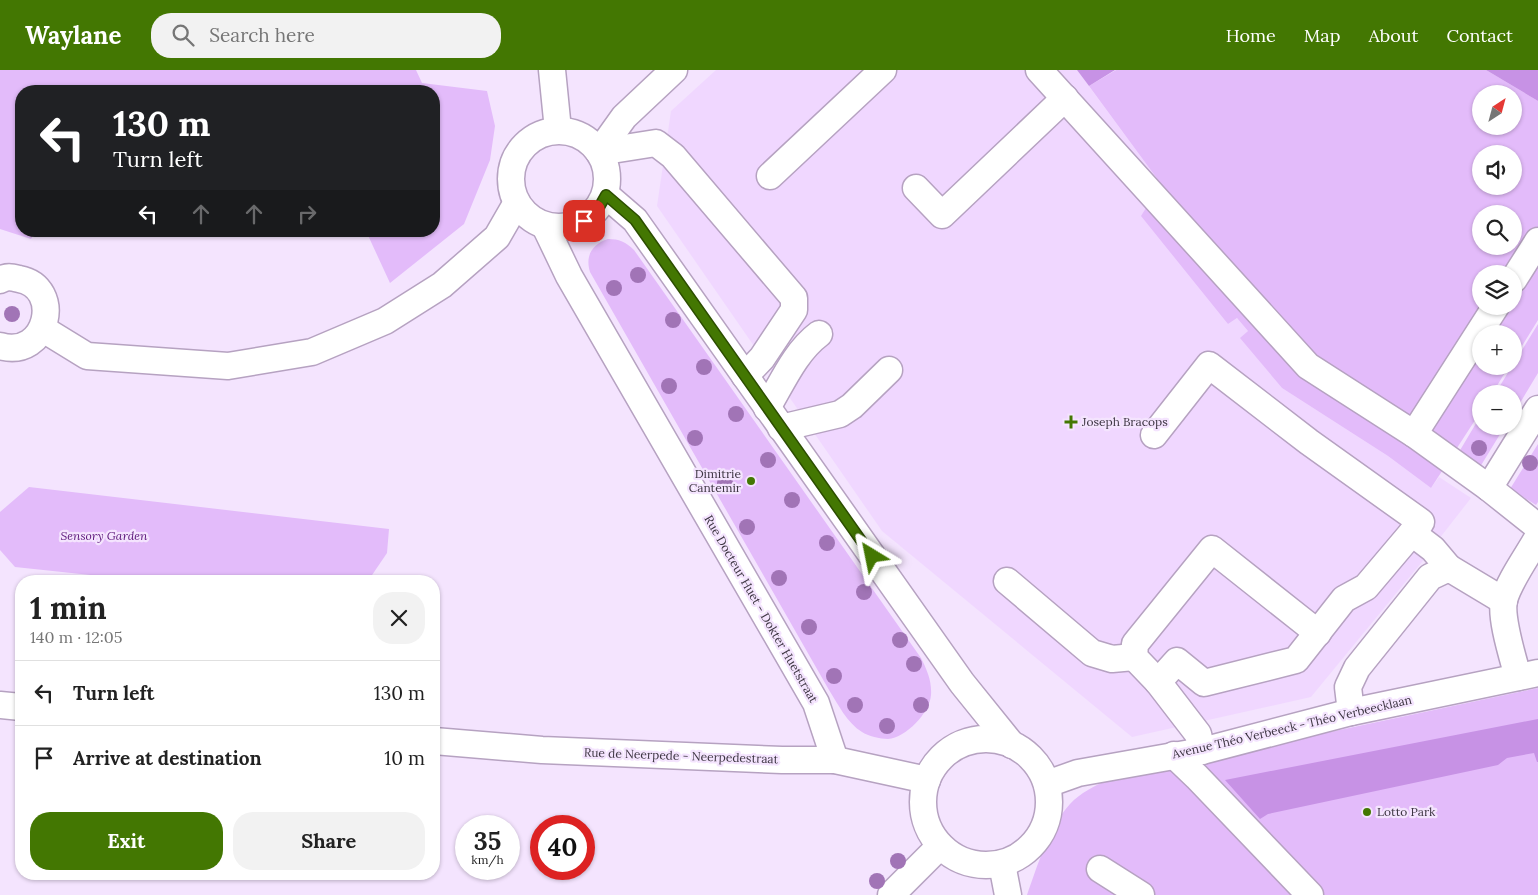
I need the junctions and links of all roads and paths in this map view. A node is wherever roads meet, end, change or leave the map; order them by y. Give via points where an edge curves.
1 (552, 70) edge
2 (674, 70) edge
3 (883, 70) edge
4 (1039, 70) edge
5 (1065, 98) junction
6 (558, 130) junction
7 (599, 152) junction
8 (770, 176) dead end
9 (916, 188) dead end
10 (606, 195) junction
11 (516, 204) junction
12 (545, 226) junction
13 (1538, 241) edge
14 (1522, 266) edge
15 (0, 280) edge
16 (1490, 315) edge
17 (42, 329) junction
18 (819, 334) dead end
19 (0, 346) edge
20 (888, 370) dead end
21 (745, 376) junction
22 (1538, 409) edge
23 (774, 418) junction
24 (1414, 434) junction
25 (1154, 435) dead end
26 (1488, 488) junction
27 (1538, 527) edge
28 (1412, 532) junction
29 (1538, 538) edge
30 (1449, 568) junction
31 (1007, 581) dead end
32 (1504, 601) junction
33 (1318, 633) junction
34 (1134, 657) junction
35 (1528, 675) edge
36 (1158, 682) junction
37 (0, 705) edge
38 (15, 706) edge
39 (1351, 712) junction
40 (440, 742) edge
41 (1012, 744) junction
42 (1202, 750) junction
43 (1174, 756) junction
44 (835, 760) junction
45 (927, 780) junction
46 (1047, 784) junction
47 (940, 846) junction
48 (1002, 864) junction
49 (1100, 869) dead end
50 (1127, 891) edge
51 (890, 895) edge
52 (1008, 895) edge
53 (1310, 895) edge

1 - 6 street
2 - 7 street via 624,117
3 - 8 street
4 - 5 street
5 - 9 street via 942,215
5 - 24 street via 1308,366
6 - 7 street via 588,140
6 - 11 street via 536,136 518,152 510,179
7 - 10 street via 608,180
7 - 21 street via 656,143 673,156 794,298 794,310 762,358
10 - 12 street via 597,211 584,221 565,228
10 - 21 street via 635,220
11 - 12 street via 529,218
11 - 17 street via 496,237 442,285 385,321 312,352 228,366 87,356
12 - 44 street, Rue Docteur Huet - Dokter Huetstraat via 569,276 816,703
13 - 14 street
15 - 17 street via 7,276 26,280 41,292 47,311
16 - 24 street
17 - 19 street via 32,341 18,348
18 - 23 street via 796,358
20 - 23 street via 861,384 852,406 840,414
21 - 23 street
22 - 26 street
23 - 41 street via 962,683
24 - 26 street
25 - 28 street via 1209,365 1421,522
26 - 27 street
28 - 30 street
28 - 33 street via 1366,587 1344,599
29 - 32 street
30 - 32 street
30 - 39 street via 1430,577 1357,668 1348,688
31 - 34 street via 1092,653 1112,659
32 - 35 street via 1506,630
33 - 34 street via 1212,549 1135,644
33 - 36 street via 1296,660 1204,683 1177,662
34 - 36 street
35 - 39 street, Avenue Théo Verbeeck - Théo Verbeecklaan
36 - 42 street via 1198,734
37 - 38 street
39 - 42 street, Avenue Théo Verbeeck - Théo Verbeecklaan
40 - 44 street, Rue de Neerpede - Neerpedestraat via 542,750
41 - 45 street via 987,739 962,744 940,758
41 - 46 street via 1027,754
42 - 43 street, Avenue Théo Verbeeck - Théo Verbeecklaan
43 - 46 street, Avenue Théo Verbeeck - Théo Verbeecklaan via 1078,773
43 - 53 street
44 - 45 street, Rue de Neerpede - Neerpedestraat
45 - 47 street via 923,797 924,815
46 - 48 street via 1049,805 1039,836 1020,856
47 - 48 street via 958,860 979,865
47 - 51 street
48 - 52 street
49 - 50 street

